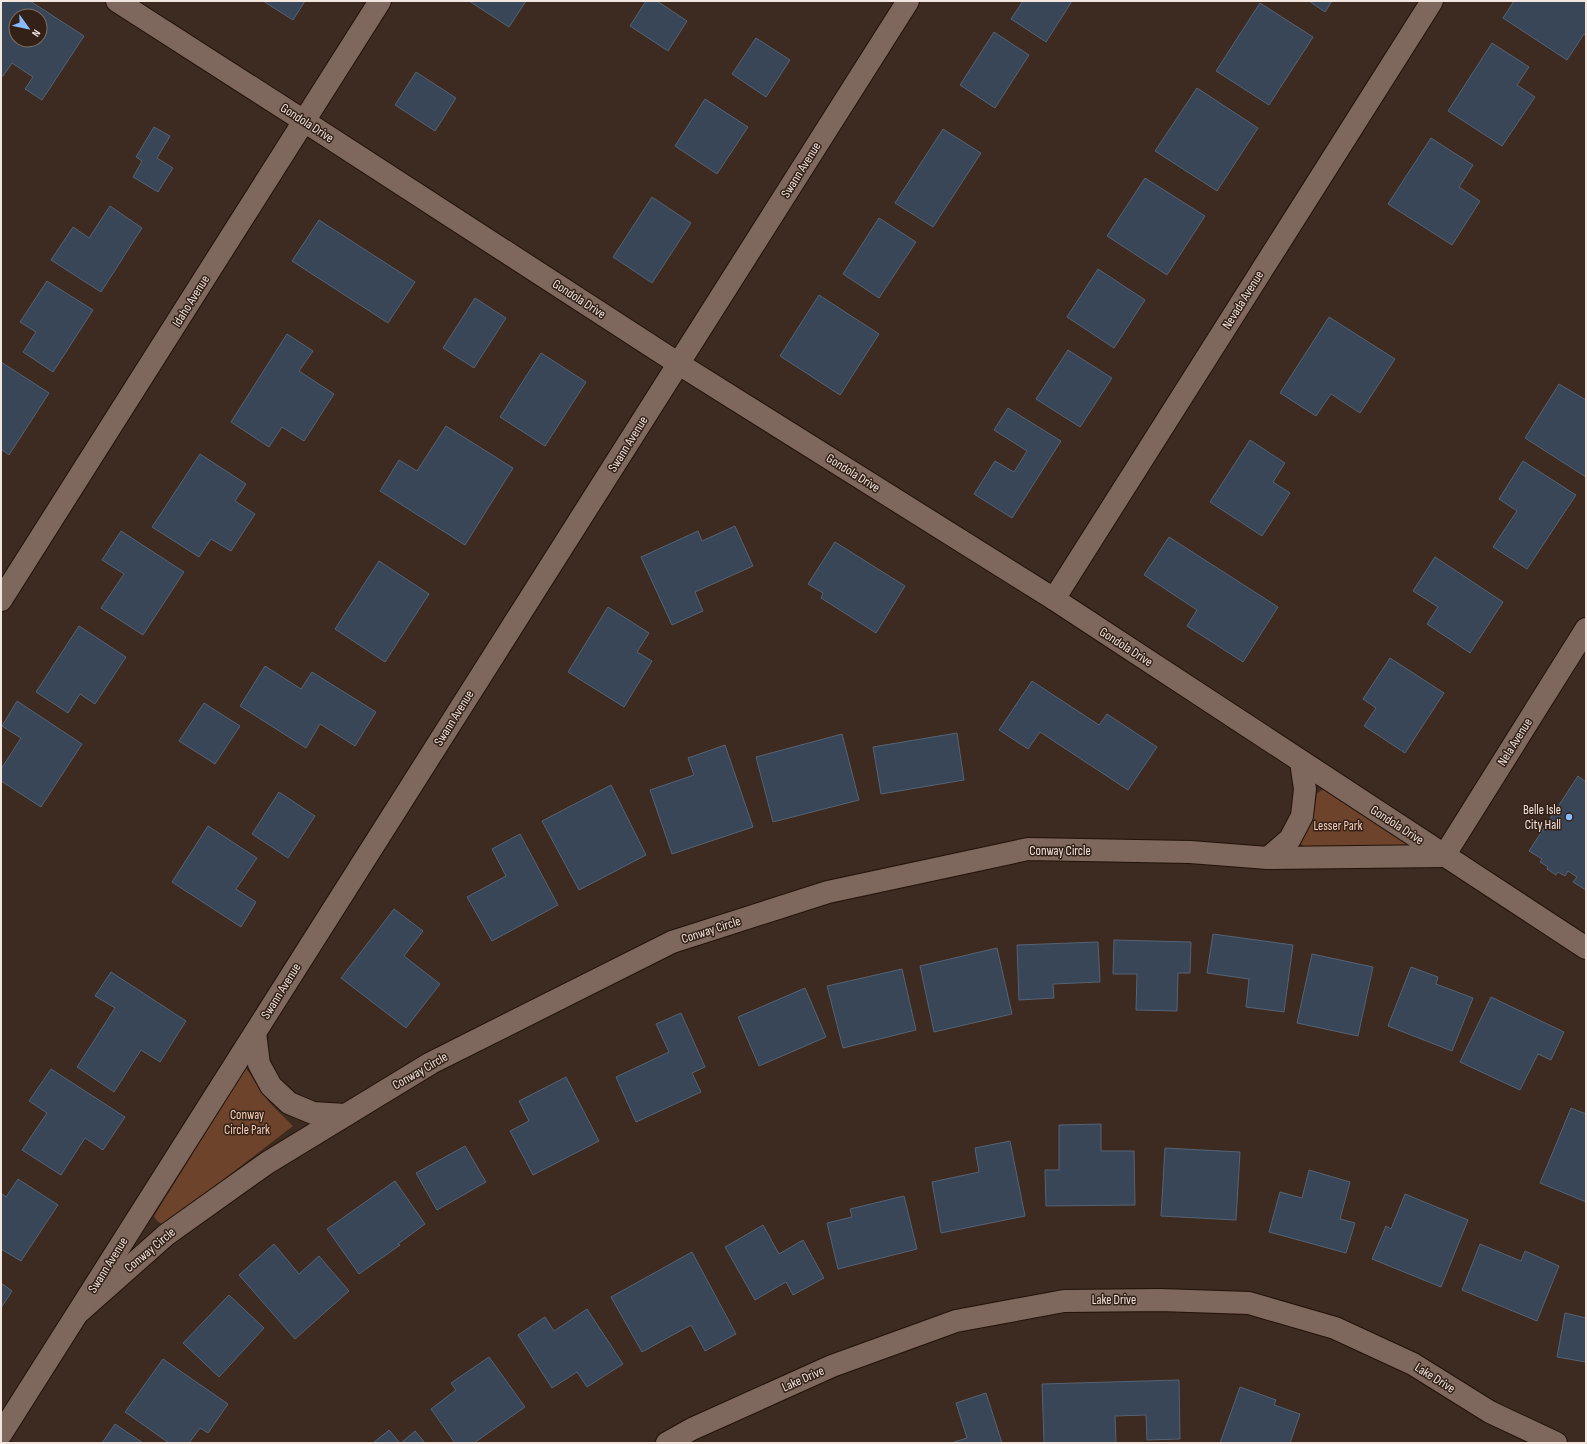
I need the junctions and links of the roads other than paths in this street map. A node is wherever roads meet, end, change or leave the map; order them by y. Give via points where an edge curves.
1 (117, 1) edge
2 (380, 1) edge
3 (908, 1) edge
4 (1432, 1) edge
5 (304, 121) junction
6 (679, 364) junction
7 (1054, 599) junction
8 (1, 600) edge
9 (1586, 629) edge
10 (1301, 762) junction
11 (1444, 856) junction
12 (1268, 858) junction
13 (1586, 948) edge
14 (255, 1033) junction
15 (346, 1115) junction
16 (78, 1313) junction
17 (1, 1434) edge
18 (667, 1443) edge
19 (1556, 1443) edge

1 - 5 street, Gondola Drive
2 - 5 street, Idaho Avenue
3 - 6 street, Swann Avenue
4 - 7 street, Nevada Avenue
5 - 6 street, Gondola Drive
5 - 8 street, Idaho Avenue
6 - 7 street, Gondola Drive
6 - 14 street, Swann Avenue
7 - 10 street, Gondola Drive
9 - 11 street, Nela Avenue
10 - 11 street, Gondola Drive
10 - 12 street via 1306,789 1302,816 1290,839
11 - 12 street, Conway Circle
11 - 13 street, Gondola Drive
12 - 15 street, Conway Circle via 1190,852 1028,849 828,892 672,942 431,1063
14 - 15 street via 259,1064 271,1086 289,1103 313,1113
14 - 16 street, Swann Avenue
15 - 16 street, Conway Circle via 267,1163 166,1235
16 - 17 street, Swann Avenue
18 - 19 street, Lake Drive via 692,1429 832,1366 956,1321 1064,1301 1160,1300 1249,1303 1335,1328 1413,1364 1490,1412

